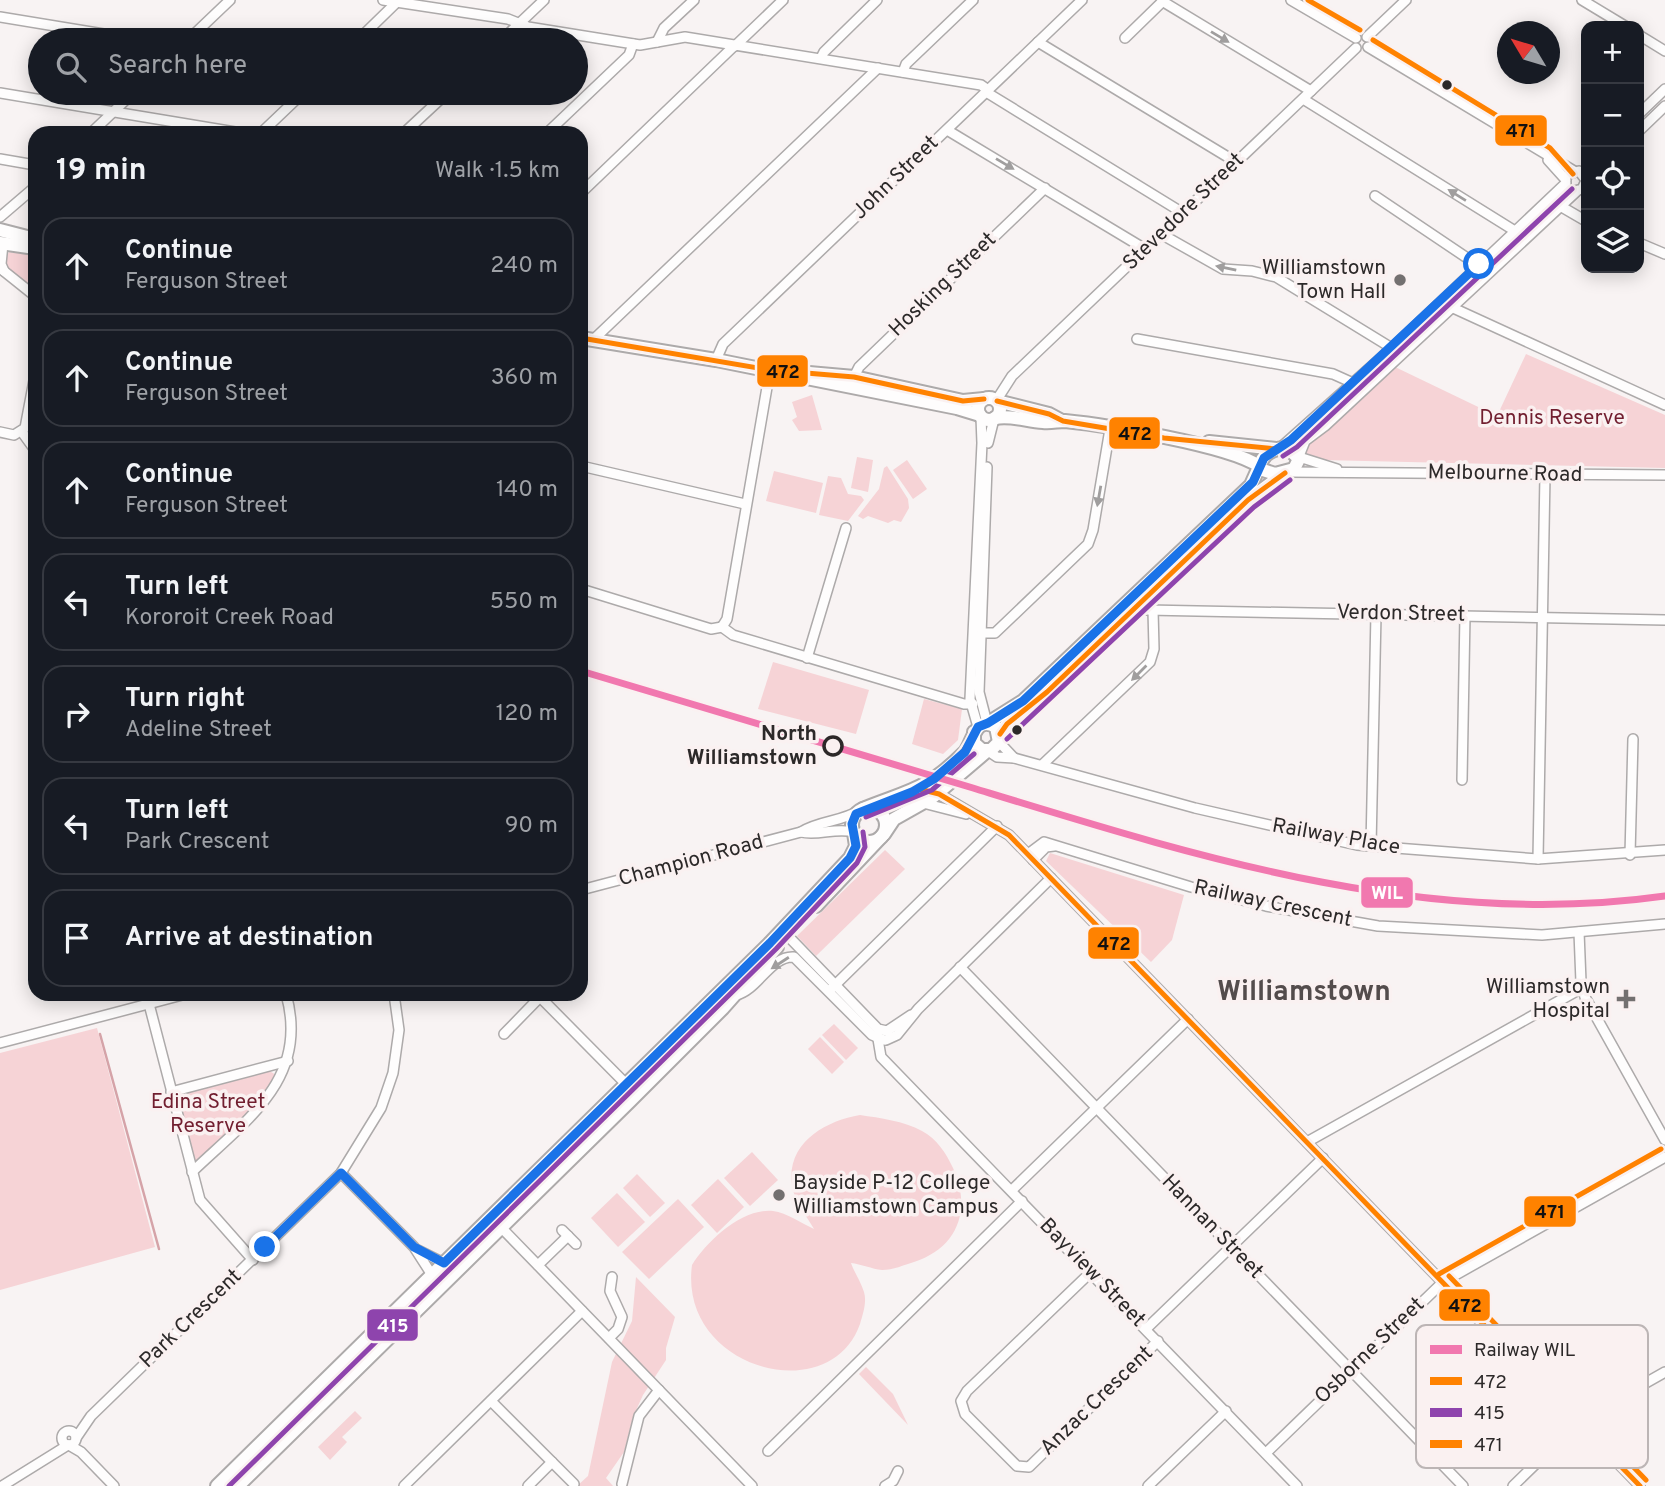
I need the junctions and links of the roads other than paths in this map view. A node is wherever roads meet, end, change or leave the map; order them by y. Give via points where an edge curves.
1 (230, 0) edge
2 (383, 0) edge
3 (544, 0) edge
4 (694, 0) edge
5 (783, 0) edge
6 (877, 0) edge
7 (973, 0) edge
8 (1082, 0) edge
9 (1291, 0) edge
10 (1406, 0) edge
11 (1582, 0) edge
12 (399, 1) edge
13 (1163, 1) edge
14 (0, 17) edge
15 (673, 21) junction
16 (1617, 21) edge
17 (519, 24) junction
18 (67, 28) edge
19 (201, 28) edge
20 (371, 28) edge
21 (515, 28) edge
22 (547, 28) edge
23 (588, 36) edge
24 (677, 37) junction
25 (1644, 37) edge
26 (1125, 38) dead end
27 (657, 42) junction
28 (1038, 42) junction
29 (1367, 42) junction
30 (1356, 43) junction
31 (633, 44) junction
32 (734, 46) junction
33 (1665, 51) edge
34 (821, 58) junction
35 (878, 68) junction
36 (903, 72) junction
37 (1665, 89) edge
38 (1311, 90) junction
39 (987, 91) junction
40 (0, 93) edge
41 (588, 94) edge
42 (28, 98) edge
43 (1303, 99) junction
44 (71, 105) edge
45 (120, 105) edge
46 (290, 105) edge
47 (434, 105) edge
48 (576, 105) edge
49 (1665, 106) edge
50 (1644, 109) edge
51 (113, 112) junction
52 (98, 126) edge
53 (198, 126) edge
54 (268, 126) edge
55 (412, 126) edge
56 (554, 126) edge
57 (1644, 126) edge
58 (947, 130) junction
59 (1545, 155) junction
60 (0, 159) edge
61 (1236, 162) junction
62 (28, 164) edge
63 (1579, 169) edge
64 (1566, 182) junction
65 (588, 186) edge
66 (1045, 188) junction
67 (1581, 189) edge
68 (1577, 191) junction
69 (28, 194) edge
70 (1375, 196) dead end
71 (1551, 199) junction
72 (1559, 206) junction
73 (15, 207) junction
74 (1183, 213) junction
75 (0, 217) edge
76 (1581, 218) edge
77 (1515, 231) junction
78 (1161, 234) junction
79 (2, 237) edge
80 (28, 239) edge
81 (1644, 245) edge
82 (28, 246) edge
83 (1145, 249) junction
84 (1665, 254) edge
85 (1479, 264) junction
86 (2, 270) edge
87 (1488, 274) junction
88 (28, 290) edge
89 (1451, 307) junction
90 (588, 338) edge
91 (588, 339) edge
92 (1137, 339) dead end
93 (1392, 348) junction
94 (1406, 349) junction
95 (716, 360) junction
96 (770, 370) junction
97 (854, 383) junction
98 (1353, 383) junction
99 (991, 400) junction
100 (1665, 405) edge
101 (980, 416) junction
102 (28, 417) edge
103 (995, 418) junction
104 (1063, 421) junction
105 (1110, 429) junction
106 (0, 432) edge
107 (22, 432) junction
108 (1164, 438) junction
109 (28, 440) edge
110 (1277, 449) junction
111 (1299, 457) junction
112 (1259, 467) junction
113 (588, 468) edge
114 (1346, 471) junction
115 (1287, 472) junction
116 (1545, 475) junction
117 (1665, 475) edge
118 (745, 504) junction
119 (846, 528) dead end
120 (981, 557) junction
121 (588, 591) edge
122 (1133, 602) junction
123 (1153, 610) junction
124 (1376, 614) junction
125 (1465, 615) junction
126 (1542, 617) junction
127 (1665, 620) edge
128 (722, 627) junction
129 (978, 633) junction
130 (807, 658) junction
131 (975, 704) junction
132 (982, 726) junction
133 (999, 738) junction
134 (1633, 738) dead end
135 (988, 751) junction
136 (1014, 758) junction
137 (1042, 765) junction
138 (1462, 780) dead end
139 (919, 789) junction
140 (937, 793) junction
141 (923, 803) junction
142 (861, 810) junction
143 (971, 815) junction
144 (997, 827) junction
145 (801, 832) junction
146 (854, 832) junction
147 (883, 835) junction
148 (1371, 846) junction
149 (1665, 850) edge
150 (1630, 855) junction
151 (1031, 857) junction
152 (1538, 859) junction
153 (1051, 878) junction
154 (588, 888) edge
155 (1665, 924) edge
156 (1579, 932) junction
157 (788, 936) junction
158 (960, 967) junction
159 (832, 988) junction
160 (1582, 988) junction
161 (728, 996) junction
162 (160, 1001) edge
163 (288, 1001) edge
164 (395, 1001) edge
165 (533, 1001) edge
166 (544, 1001) edge
167 (149, 1004) junction
168 (1188, 1019) junction
169 (504, 1034) dead end
170 (883, 1037) junction
171 (0, 1044) edge
172 (288, 1061) junction
173 (626, 1084) junction
174 (171, 1092) junction
175 (1096, 1108) junction
176 (1665, 1140) edge
177 (1307, 1142) junction
178 (1665, 1157) edge
179 (1323, 1158) junction
180 (192, 1172) junction
181 (341, 1173) junction
182 (1012, 1190) junction
183 (1022, 1201) junction
184 (491, 1217) junction
185 (501, 1227) junction
186 (576, 1244) dead end
187 (414, 1247) junction
188 (1231, 1247) junction
189 (253, 1259) junction
190 (444, 1263) junction
191 (538, 1265) junction
192 (1091, 1272) junction
193 (430, 1277) junction
194 (449, 1278) junction
195 (1443, 1282) junction
196 (608, 1284) dead end
197 (582, 1311) junction
198 (1484, 1325) edge
199 (1146, 1329) junction
200 (609, 1338) junction
201 (1158, 1341) junction
202 (1350, 1370) junction
203 (1665, 1372) edge
204 (1648, 1382) edge
205 (659, 1390) junction
206 (491, 1401) junction
207 (1226, 1411) junction
208 (1416, 1438) edge
209 (70, 1439) junction
210 (768, 1451) dead end
211 (1266, 1452) junction
212 (552, 1462) junction
213 (615, 1463) dead end
214 (626, 1468) junction
215 (1445, 1468) edge
216 (1531, 1468) edge
217 (1623, 1468) edge
218 (898, 1471) dead end
219 (574, 1484) edge
220 (1293, 1484) edge
221 (621, 1485) edge
222 (891, 1485) edge
223 (2, 1486) edge
224 (114, 1486) edge
225 (217, 1486) edge
226 (238, 1486) edge
227 (404, 1486) edge
228 (528, 1486) edge
229 (752, 1486) edge
230 (1148, 1486) edge
231 (1463, 1486) edge
232 (1513, 1486) edge
233 (1640, 1486) edge

1 - 19 street
2 - 12 street
3 - 17 street
4 - 15 street
5 - 32 street
6 - 34 street
7 - 36 street
8 - 28 street, John Street
9 - 30 street
10 - 29 street
11 - 16 street
12 - 17 street
12 - 20 street
13 - 26 street
13 -> 38 street
14 - 18 street
15 - 24 street via 669,31
15 - 27 street
17 - 21 street
17 - 22 street
23 - 31 street
24 - 27 street
24 - 32 street
25 - 33 street
27 - 31 street
28 - 39 street, John Street
28 - 61 street
29 - 30 street via 1362,35
29 - 59 street
30 - 38 street, Stevedore Street
31 - 41 street via 629,54
32 - 34 street
32 - 65 street
34 - 35 street
35 - 36 street
35 - 90 street
36 - 39 street via 981,85
37 - 50 street
38 - 43 street, Stevedore Street
39 - 58 street, John Street
39 - 74 street
40 - 42 street
43 - 61 street, Stevedore Street
77 -> 43 street
44 - 51 street
45 - 51 street
46 - 54 street
47 - 55 street
48 - 56 street
49 - 57 street
51 - 52 street
51 - 53 street
58 -> 66 street
58 - 95 street, John Street via 723,344
59 - 63 street
59 - 64 street
60 - 62 street
61 - 74 street, Stevedore Street
63 - 64 street
64 - 68 street
64 - 71 street
66 - 83 street
66 - 97 street, Hosking Street via 859,367
67 - 68 street
68 - 72 street
69 - 73 street
70 - 85 street
71 - 72 street
71 - 77 street
72 - 76 street
72 - 87 street
73 - 75 street
73 - 79 street
74 - 78 street, Stevedore Street
77 - 85 street
78 - 83 street, Stevedore Street
93 -> 78 street via 1272,276 1223,269
79 - 80 main road
79 - 82 main road
79 - 86 street
81 - 84 street
83 - 99 street, Stevedore Street
85 - 87 street
85 - 93 street
86 - 88 street
87 - 89 street
89 - 94 street
89 - 100 street
91 - 95 main road
92 - 98 street via 1333,374
93 - 94 street
93 - 98 street
94 - 111 street via 1305,441
95 - 96 main road
96 - 97 main road
96 - 118 street
97 - 99 main road via 963,401
97 - 101 main road
98 - 110 street
99 - 101 main road via 978,406
99 - 103 main road via 1000,411
99 - 104 main road
101 - 103 main road
101 - 120 street
102 - 107 street
103 - 104 main road
103 - 120 street via 988,434
104 - 105 main road
105 - 108 main road
105 -> 129 street via 1088,544 995,633
106 - 107 street
107 - 109 street
108 - 110 main road
108 - 112 main road via 1240,457
110 - 111 main road via 1290,449
110 - 112 main road
111 - 114 street, Melbourne Road
111 - 115 main road via 1298,466
112 - 115 main road via 1272,474
112 - 122 main road via 1253,482
113 - 118 street
114 - 115 street, Melbourne Road
114 - 116 street, Melbourne Road
115 - 122 main road via 1248,500
116 - 117 street, Melbourne Road
116 - 126 street
118 - 128 street
119 - 130 street
120 - 129 street
121 - 128 street via 711,629
122 - 123 street, Verdon Street
122 - 132 main road via 1023,701
122 - 133 main road via 1035,703 1007,724
123 - 124 street, Verdon Street
123 -> 137 street via 1150,662
124 - 125 street, Verdon Street
124 - 148 street
125 - 126 street, Verdon Street
125 - 138 street
126 - 127 street, Verdon Street
126 - 152 street
128 - 130 street via 733,635
129 - 131 street
130 - 131 street via 926,695
131 - 132 street
132 - 133 main road via 996,727
132 - 135 main road via 976,746
132 - 139 main road via 962,755
133 - 135 main road
133 - 136 street
134 - 150 street
135 - 136 street, Railway Place
135 - 140 main road
136 - 137 street, Railway Place
137 - 148 street, Railway Place via 1268,826
139 - 140 street
139 - 142 main road
140 - 141 main road
140 - 143 street
141 - 143 street
141 - 147 main road via 894,819
142 - 145 street, Champion Road
142 - 146 main road via 853,821
142 - 147 main road via 873,808 883,814 887,824
143 - 144 street
144 - 151 street
144 - 159 street
145 - 146 street, Champion Road via 839,828
145 - 154 street, Champion Road
146 - 147 main road via 867,842
146 - 161 main road via 856,846 850,858
147 - 157 main road
148 - 152 street, Railway Place
149 - 150 street, Railway Place
150 - 152 street, Railway Place
151 - 153 street
151 - 156 street, Railway Crescent via 1042,842 1191,887 1326,918 1440,931
153 - 158 street
153 - 168 street
155 - 156 street, Railway Crescent
156 - 160 street
157 - 159 street
157 - 161 main road
158 - 170 street
158 - 175 street, Hannan Street
159 -> 161 street via 798,960 787,957 749,989
159 - 170 street
160 - 176 street
160 - 177 street
161 - 173 main road
161 - 185 main road
162 - 167 street
163 - 172 street via 292,1039
164 - 181 street, Park Crescent via 399,1030 393,1073 381,1108
165 - 169 street
166 - 173 street
167 - 171 street
167 - 174 street
168 - 175 street
168 - 177 street
170 - 182 street, Bayview Street via 886,1060
172 - 174 street
172 - 180 street via 265,1102
173 - 184 main road
174 - 180 street
175 - 182 street
175 - 188 street, Hannan Street
177 - 179 street
178 - 195 street, Osborne Street
179 - 188 street
179 - 195 street
180 - 189 street via 202,1205
181 - 187 street
181 - 189 street, Park Crescent
182 - 183 street, Bayview Street
183 - 192 street, Bayview Street
183 - 210 street
184 - 185 street
184 - 190 main road
185 - 191 street
185 - 194 main road
186 - 191 street via 565,1233
187 - 190 street
187 - 193 street
188 - 199 street
188 - 202 street, Hannan Street
189 - 209 street, Park Crescent
190 - 193 main road
191 - 197 street
192 - 199 street, Bayview Street
192 - 201 street, Anzac Crescent via 963,1396 960,1407 973,1422 1017,1466 1029,1467
193 - 194 main road
193 - 225 main road
194 - 226 main road
195 - 198 street
195 - 202 street, Osborne Street
196 - 200 street via 622,1317
197 - 200 street
197 - 206 street
199 - 201 street, Bayview Street
200 - 205 street
201 - 207 street, Bayview Street
202 - 208 street, Hannan Street
202 - 211 street, Osborne Street
203 - 204 street
205 - 214 street via 640,1414
205 - 229 street
206 - 212 street
206 - 227 street
207 - 211 street, Bayview Street
207 - 230 street
209 - 223 street
209 - 224 street
211 - 220 street, Bayview Street
212 - 219 street
212 - 228 street
213 - 214 street
214 - 221 street
215 - 231 street, Hannan Street
216 - 232 street
217 - 233 street
218 - 222 street

